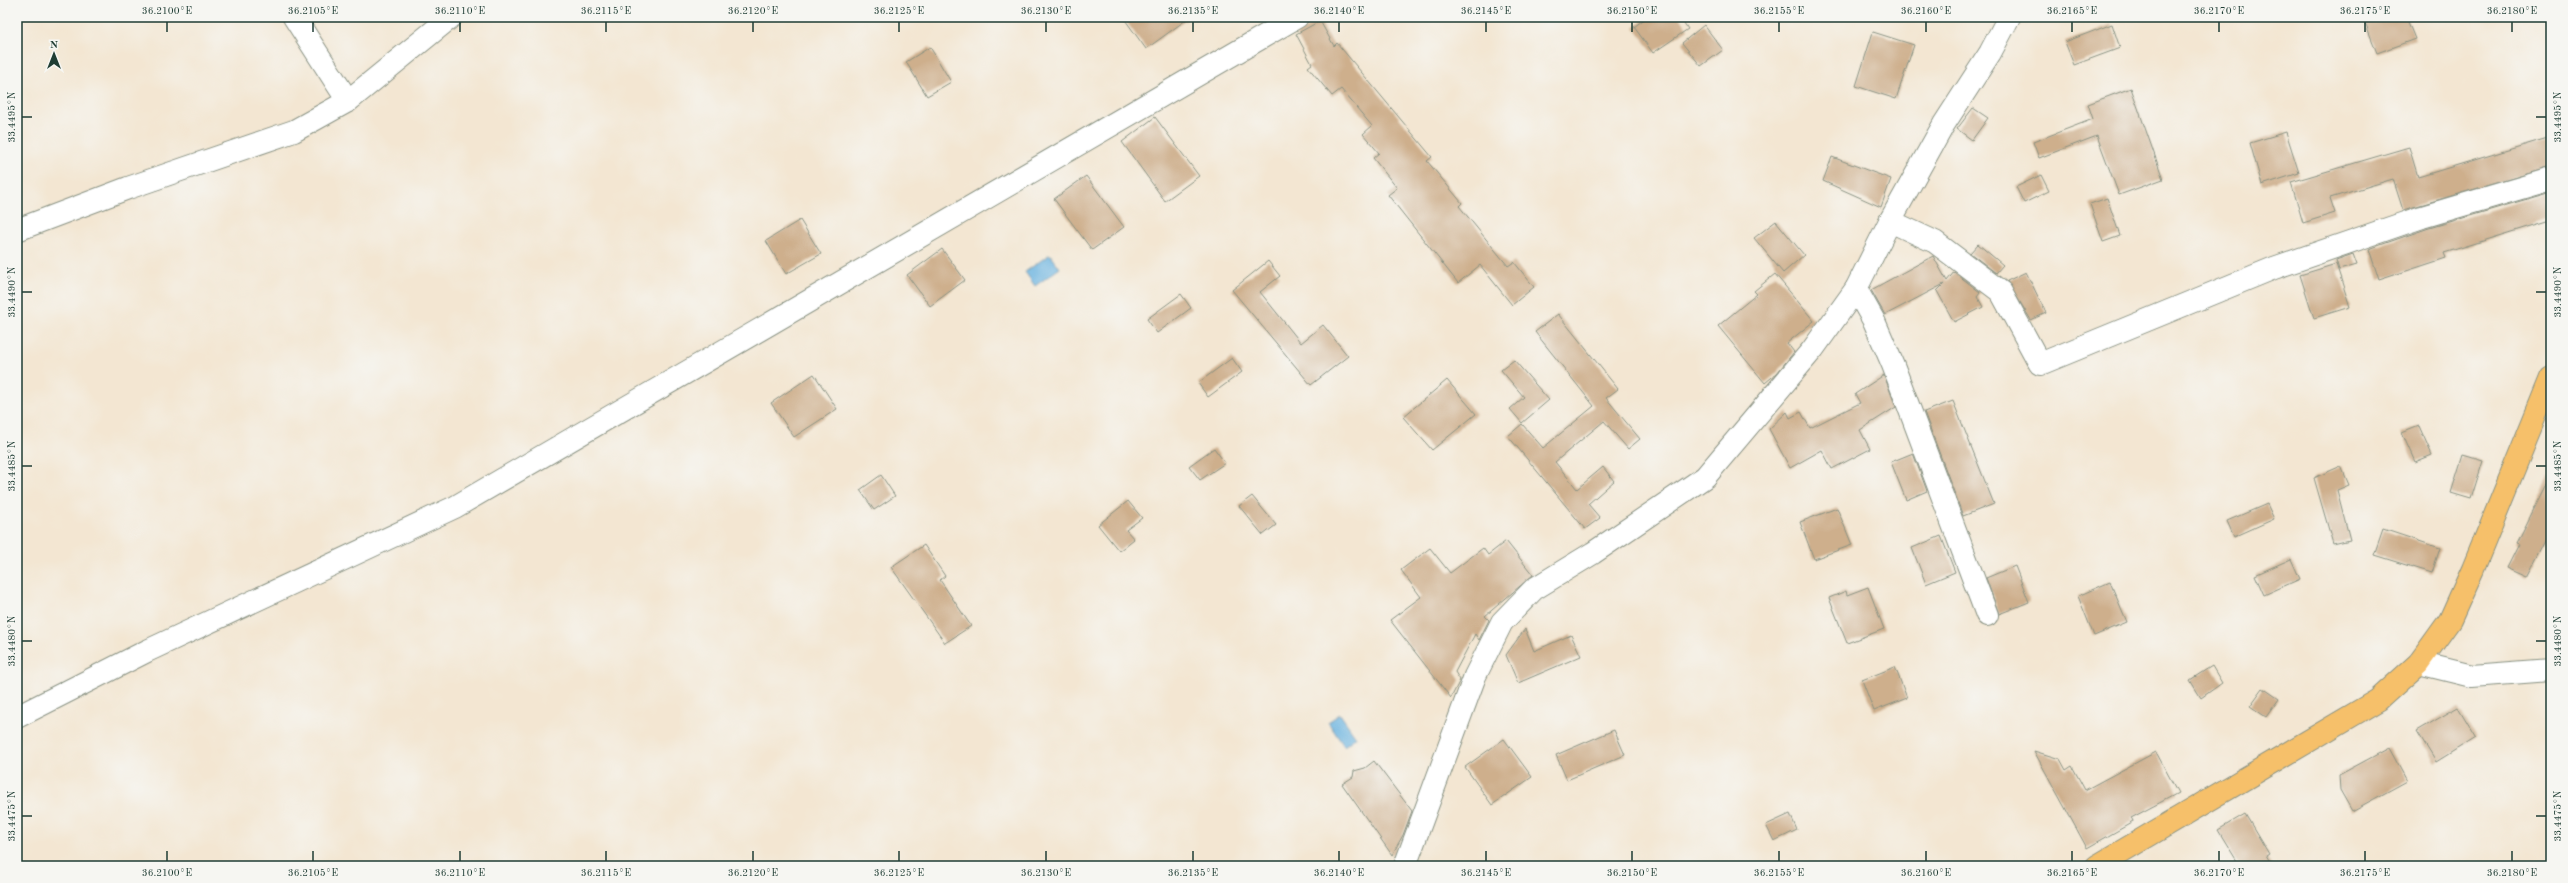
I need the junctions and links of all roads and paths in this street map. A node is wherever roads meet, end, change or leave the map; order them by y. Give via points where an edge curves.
1 (294, 17) edge
2 (451, 17) edge
3 (1297, 17) edge
4 (2009, 17) edge
5 (348, 101) junction
6 (2551, 179) edge
7 (1890, 221) junction
8 (17, 230) edge
9 (1856, 289) junction
10 (2551, 378) edge
11 (1986, 615) dead end
12 (2419, 663) junction
13 (2551, 670) edge
14 (17, 717) edge
15 (1405, 866) edge
16 (2097, 866) edge

1 - 5 street
2 - 5 street
3 - 14 street via 455,507 154,648
4 - 7 street via 1990,54 1944,124
5 - 8 street via 294,131 128,188
6 - 7 street via 2422,217 2274,268 2040,364 2001,292 1936,242
7 - 9 street
9 - 11 street via 1874,321 1893,365
9 - 15 street via 1813,349 1705,477 1534,589 1502,622 1475,676
10 - 12 main road via 2450,620
12 - 13 street via 2472,676
12 - 16 main road via 2378,700

